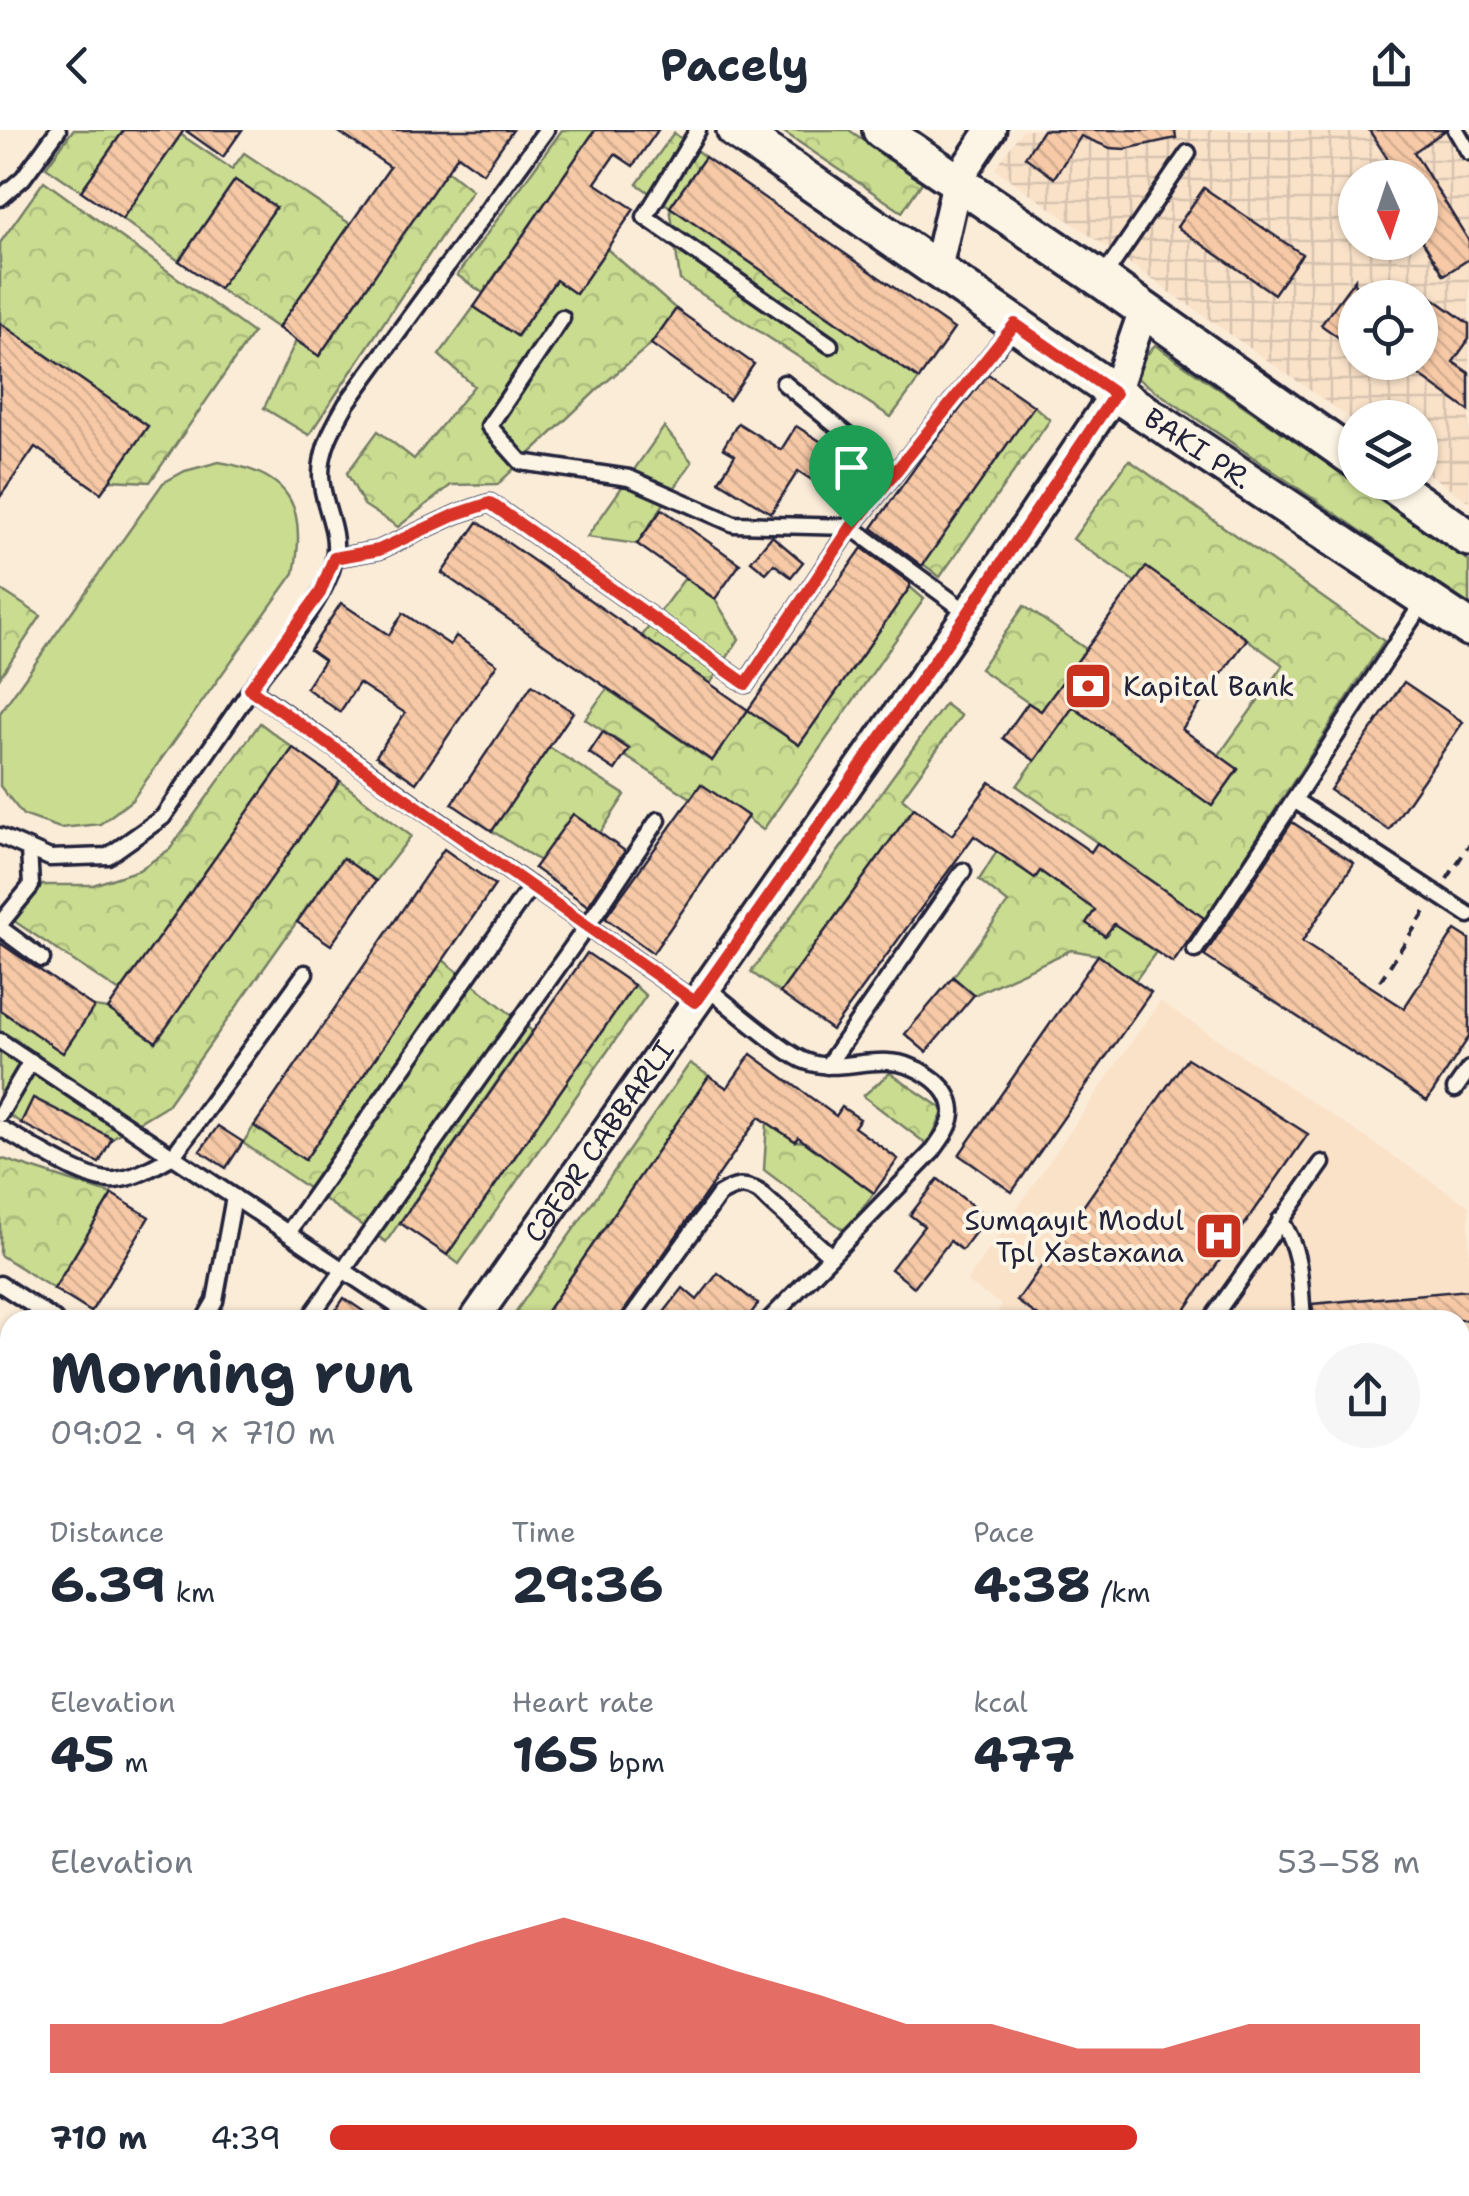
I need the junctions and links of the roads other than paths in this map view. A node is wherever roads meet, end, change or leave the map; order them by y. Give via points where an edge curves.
1 (58, 130) edge
2 (546, 130) edge
3 (698, 130) edge
4 (735, 130) edge
5 (882, 130) edge
6 (991, 130) edge
7 (1456, 130) edge
8 (1469, 152) edge
9 (1188, 153) dead end
10 (957, 181) junction
11 (0, 198) edge
12 (937, 269) junction
13 (1102, 280) junction
14 (1144, 309) junction
15 (562, 318) dead end
16 (1015, 324) junction
17 (830, 345) dead end
18 (784, 384) dead end
19 (1115, 394) junction
20 (1338, 447) edge
21 (894, 473) junction
22 (1415, 500) edge
23 (851, 527) junction
24 (1469, 538) edge
25 (334, 558) junction
26 (1425, 598) junction
27 (968, 613) junction
28 (1469, 628) edge
29 (250, 689) junction
30 (1294, 800) junction
31 (658, 820) dead end
32 (0, 836) edge
33 (28, 848) junction
34 (963, 871) dead end
35 (532, 886) junction
36 (1469, 915) edge
37 (0, 926) edge
38 (588, 926) junction
39 (1195, 950) dead end
40 (42, 960) dead end
41 (305, 974) dead end
42 (701, 994) junction
43 (0, 1040) edge
44 (32, 1062) junction
45 (827, 1066) junction
46 (1469, 1070) edge
47 (1456, 1089) dead end
48 (0, 1114) edge
49 (0, 1128) edge
50 (173, 1156) junction
51 (1322, 1163) dead end
52 (234, 1197) junction
53 (1280, 1220) junction
54 (288, 1233) junction
55 (831, 1256) junction
56 (342, 1269) junction
57 (0, 1284) edge
58 (40, 1310) edge
59 (210, 1310) edge
60 (315, 1310) edge
61 (403, 1310) edge
62 (481, 1310) edge
63 (637, 1310) edge
64 (779, 1310) edge
65 (1218, 1310) edge
66 (1302, 1310) edge

1 - 11 lane
2 - 25 lane via 346,403 326,441 320,477 334,526
3 - 17 lane via 645,218
4 - 12 street
5 - 10 street
6 - 10 street
7 - 8 lane
9 - 13 lane
10 - 12 street
10 - 13 street
12 - 16 street
13 - 14 street
14 - 19 street
14 - 20 street
15 - 23 lane via 490,426 522,462 629,478 734,524
16 - 19 street
16 - 21 lane
18 - 21 lane
19 - 26 street
19 - 27 street
21 - 23 lane
22 - 24 street
23 - 25 lane via 746,684 490,503 379,550
23 - 27 lane
25 - 29 lane via 320,593
26 - 28 street
26 - 30 lane
27 - 42 street
29 - 33 lane via 163,817 108,856 50,858
29 - 35 lane
30 - 36 lane
30 - 39 lane
31 - 38 lane
32 - 33 lane
33 - 37 lane via 31,886
34 - 45 lane
35 - 38 lane
35 - 54 lane
37 - 40 lane
38 - 42 lane
38 - 56 lane
41 - 50 lane
42 - 45 lane via 802,1060
42 - 62 street
43 - 44 lane
44 - 48 lane
44 - 50 lane
45 - 55 lane via 893,1062 920,1070 944,1090 952,1111 932,1152
46 - 47 lane
49 - 50 lane via 93,1177 145,1172
50 - 52 lane
51 - 53 lane
52 - 54 lane
52 - 59 lane
53 - 65 lane
53 - 66 lane via 1297,1251
54 - 56 lane
55 - 63 lane via 759,1192 734,1187 719,1195
55 - 64 lane
56 - 60 lane
56 - 61 lane
57 - 58 lane

